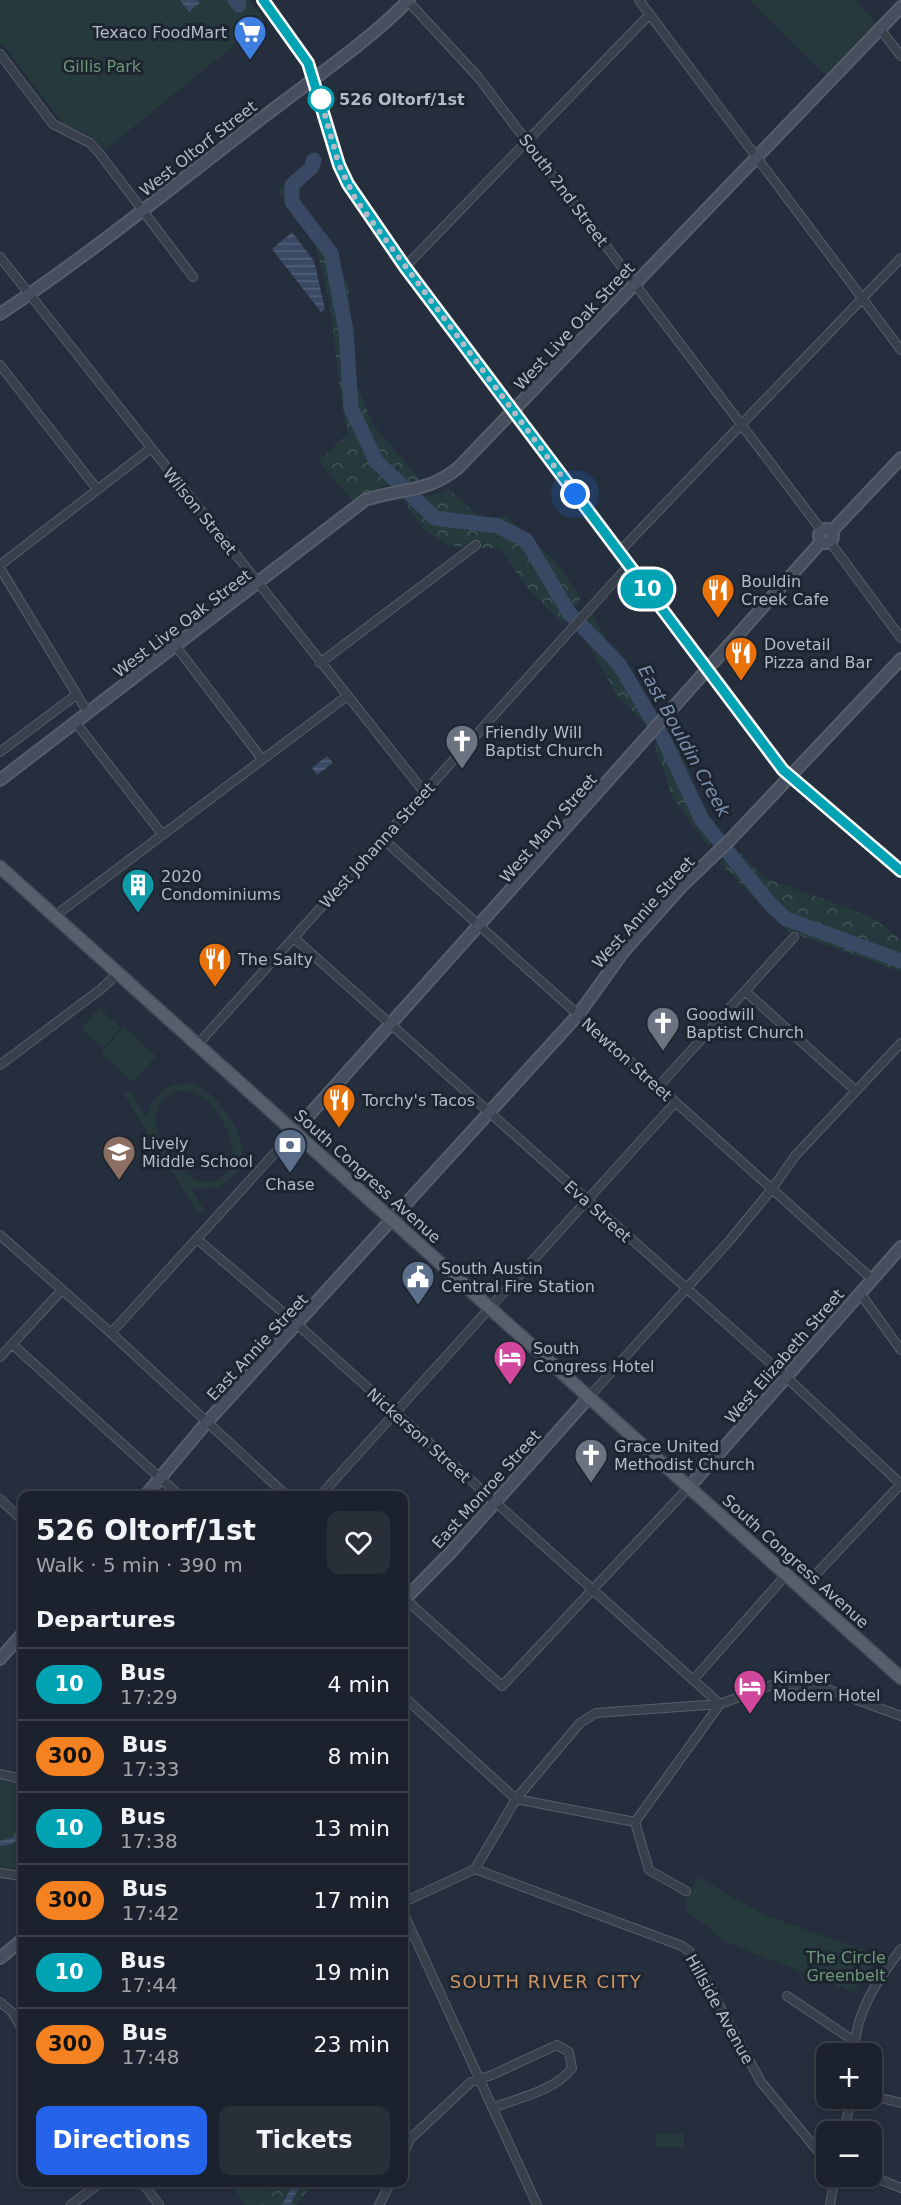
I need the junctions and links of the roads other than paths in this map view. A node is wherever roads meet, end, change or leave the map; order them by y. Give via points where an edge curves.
1 (262, 0) edge
2 (408, 0) edge
3 (639, 0) edge
4 (901, 7) edge
5 (650, 14) junction
6 (880, 28) junction
7 (0, 54) edge
8 (901, 56) edge
9 (314, 78) junction
10 (528, 141) junction
11 (757, 156) junction
12 (142, 211) junction
13 (0, 258) edge
14 (901, 258) edge
15 (405, 267) junction
16 (193, 277) dead end
17 (634, 284) junction
18 (30, 294) junction
19 (863, 297) junction
20 (0, 314) edge
21 (901, 350) edge
22 (0, 365) edge
23 (515, 411) junction
24 (740, 424) junction
25 (150, 449) junction
26 (901, 458) edge
27 (97, 489) junction
28 (826, 536) junction
29 (476, 545) dead end
30 (619, 552) junction
31 (629, 565) junction
32 (0, 567) edge
33 (260, 583) junction
34 (901, 638) edge
35 (175, 645) junction
36 (901, 659) edge
37 (320, 663) junction
38 (707, 671) junction
39 (76, 695) junction
40 (347, 696) junction
41 (88, 713) junction
42 (76, 723) junction
43 (0, 752) edge
44 (262, 759) junction
45 (789, 776) junction
46 (0, 780) edge
47 (424, 792) junction
48 (162, 834) junction
49 (383, 839) junction
50 (0, 867) edge
51 (901, 871) edge
52 (56, 915) junction
53 (480, 927) junction
54 (794, 937) dead end
55 (294, 938) junction
56 (119, 972) junction
57 (745, 991) junction
58 (578, 1015) junction
59 (391, 1024) junction
60 (901, 1043) edge
61 (198, 1044) junction
62 (0, 1065) edge
63 (658, 1087) junction
64 (856, 1090) junction
65 (675, 1103) junction
66 (489, 1113) junction
67 (294, 1132) junction
68 (772, 1189) junction
69 (587, 1201) junction
70 (393, 1221) junction
71 (0, 1235) edge
72 (198, 1240) junction
73 (901, 1247) edge
74 (872, 1279) junction
75 (62, 1290) junction
76 (687, 1290) junction
77 (860, 1293) junction
78 (490, 1308) junction
79 (298, 1325) junction
80 (111, 1333) junction
81 (12, 1344) junction
82 (901, 1350) edge
83 (0, 1358) edge
84 (786, 1377) junction
85 (589, 1397) junction
86 (395, 1413) junction
87 (207, 1422) junction
88 (160, 1478) junction
89 (901, 1484) edge
90 (690, 1486) junction
91 (149, 1491) edge
92 (174, 1491) edge
93 (282, 1491) edge
94 (325, 1491) edge
95 (0, 1499) edge
96 (494, 1503) junction
97 (18, 1516) edge
98 (786, 1575) junction
99 (802, 1589) junction
100 (593, 1591) junction
101 (408, 1595) edge
102 (408, 1603) edge
103 (18, 1639) edge
104 (0, 1659) edge
105 (901, 1678) edge
106 (693, 1680) junction
107 (408, 1701) edge
108 (720, 1704) junction
109 (901, 1716) edge
110 (0, 1774) edge
111 (18, 1778) edge
112 (516, 1799) junction
113 (635, 1822) junction
114 (475, 1869) junction
115 (0, 1873) edge
116 (18, 1875) edge
117 (686, 1891) dead end
118 (408, 1900) edge
119 (408, 1923) edge
120 (18, 1943) edge
121 (901, 1948) edge
122 (0, 1958) edge
123 (788, 1996) dead end
124 (0, 2002) edge
125 (18, 2022) edge
126 (854, 2041) joint
127 (479, 2079) junction
128 (882, 2098) edge
129 (901, 2103) edge
130 (492, 2108) junction
131 (408, 2144) edge
132 (816, 2149) edge
133 (882, 2180) edge
134 (94, 2187) edge
135 (146, 2187) edge
136 (388, 2187) edge
137 (833, 2187) edge
138 (901, 2188) edge
139 (71, 2205) edge
140 (159, 2205) edge
141 (379, 2205) edge
142 (537, 2205) edge
143 (830, 2205) edge

1 - 9 street via 299,49
2 - 9 street, West Oltorf Street via 371,36
2 - 10 street, South 2nd Street via 478,77
3 - 5 street
4 - 6 street, West Live Oak Street
5 - 10 street
5 - 11 street
6 - 8 street
6 - 11 street, West Live Oak Street
7 - 12 street via 54,124 90,143
9 - 12 street, West Oltorf Street
9 - 15 street via 348,184
10 - 15 street
10 - 17 street, South 2nd Street
11 - 17 street, West Live Oak Street
11 - 19 street
12 - 16 street
12 - 18 street, West Oltorf Street
13 - 18 street, Wilson Street
14 - 19 street
15 - 23 street
17 - 23 street, West Live Oak Street
17 - 24 street, South 2nd Street
18 - 20 street, West Oltorf Street
18 - 25 street, Wilson Street
19 - 21 street
19 - 24 street
22 - 27 street
23 - 30 street
23 - 33 street, West Live Oak Street via 451,475 420,489 365,500
24 - 28 street, South 2nd Street
24 - 30 street
25 - 27 street
25 - 33 street, Wilson Street
26 - 28 street, West Mary Street
27 - 32 street
28 - 34 street, South 2nd Street
28 - 38 street, West Mary Street
29 - 37 street
30 - 31 street
31 - 38 street
31 - 47 street, West Johanna Street
32 - 39 street
33 - 35 street, West Live Oak Street
33 - 37 street, Wilson Street
35 - 41 street, West Live Oak Street
35 - 44 street
36 - 45 street, West Annie Street
37 - 40 street, Wilson Street
38 - 45 street
38 - 53 street, West Mary Street
39 - 41 street
39 - 43 street
40 - 44 street
40 - 47 street, Wilson Street
41 - 42 street, West Live Oak Street
42 - 46 street, West Live Oak Street
42 - 48 street
44 - 48 street
45 - 51 street
45 - 58 street, West Annie Street via 624,951
47 - 49 street, West Johanna Street
48 - 52 street
49 - 53 street, Newton Street
49 - 55 street, West Johanna Street
50 - 52 main road, South Congress Avenue
52 - 56 main road, South Congress Avenue
53 - 58 street, Newton Street
53 - 59 street, West Mary Street
54 - 57 street
55 - 59 street, Eva Street
55 - 61 street, West Johanna Street
56 - 61 main road, South Congress Avenue
56 - 62 street
57 - 63 street
57 - 64 street
58 - 63 street, Newton Street
58 - 66 street, West Annie Street
59 - 66 street, Eva Street
59 - 67 street, West Mary Street
60 - 64 street
61 - 67 main road, South Congress Avenue
63 - 65 street, Newton Street
64 - 68 street via 795,1156
65 - 68 street, Newton Street
65 - 69 street
66 - 69 street, Eva Street
66 - 70 street, West Annie Street
67 - 70 main road, South Congress Avenue
67 - 72 street
68 - 74 street, Newton Street
68 - 76 street
69 - 76 street, Eva Street
69 - 78 street
70 - 78 main road, South Congress Avenue
70 - 79 street, East Annie Street
71 - 75 street
72 - 79 street, Nickerson Street
72 - 80 street
73 - 74 street, West Elizabeth Street
74 - 77 street, West Elizabeth Street
75 - 80 street
75 - 81 street
76 - 84 street, Eva Street
76 - 85 street
77 - 82 street
77 - 84 street, West Elizabeth Street
78 - 85 main road, South Congress Avenue
78 - 86 street
79 - 86 street, Nickerson Street
79 - 87 street, East Annie Street
80 - 87 street
81 - 83 street
81 - 88 street
84 - 89 street, Eva Street
84 - 90 street, West Elizabeth Street
85 - 90 main road, South Congress Avenue
85 - 96 street, East Monroe Street
86 - 94 street
86 - 96 street, Nickerson Street
87 - 88 street, East Annie Street
87 - 93 street
88 - 91 street, East Annie Street
88 - 92 street
89 - 99 street
90 - 98 main road, South Congress Avenue
90 - 100 street
95 - 97 street
96 - 100 street, Nickerson Street
96 - 101 street, East Monroe Street
98 - 99 main road, South Congress Avenue
98 - 106 street
99 - 105 main road, South Congress Avenue
100 - 102 street via 502,1686
100 - 106 street, Nickerson Street
103 - 104 street
106 - 108 street, Nickerson Street
107 - 112 street
108 - 109 street via 772,1685 790,1684 827,1689
108 - 112 street via 596,1713 580,1723
108 - 113 street
110 - 111 street
112 - 113 street
112 - 114 street
113 - 117 street via 649,1870
114 - 118 street
114 - 132 street, Hillside Avenue via 690,1952 761,2082
115 - 116 street
119 - 127 street
120 - 122 street
121 - 126 street via 866,2000
123 - 126 street
124 - 125 street
127 - 130 street
127 - 130 street via 557,2045 569,2052 572,2068 565,2077
127 - 131 street via 471,2082
128 - 129 street
130 - 142 street
133 - 138 street
134 - 139 street
135 - 140 street
136 - 141 street
137 - 143 street

